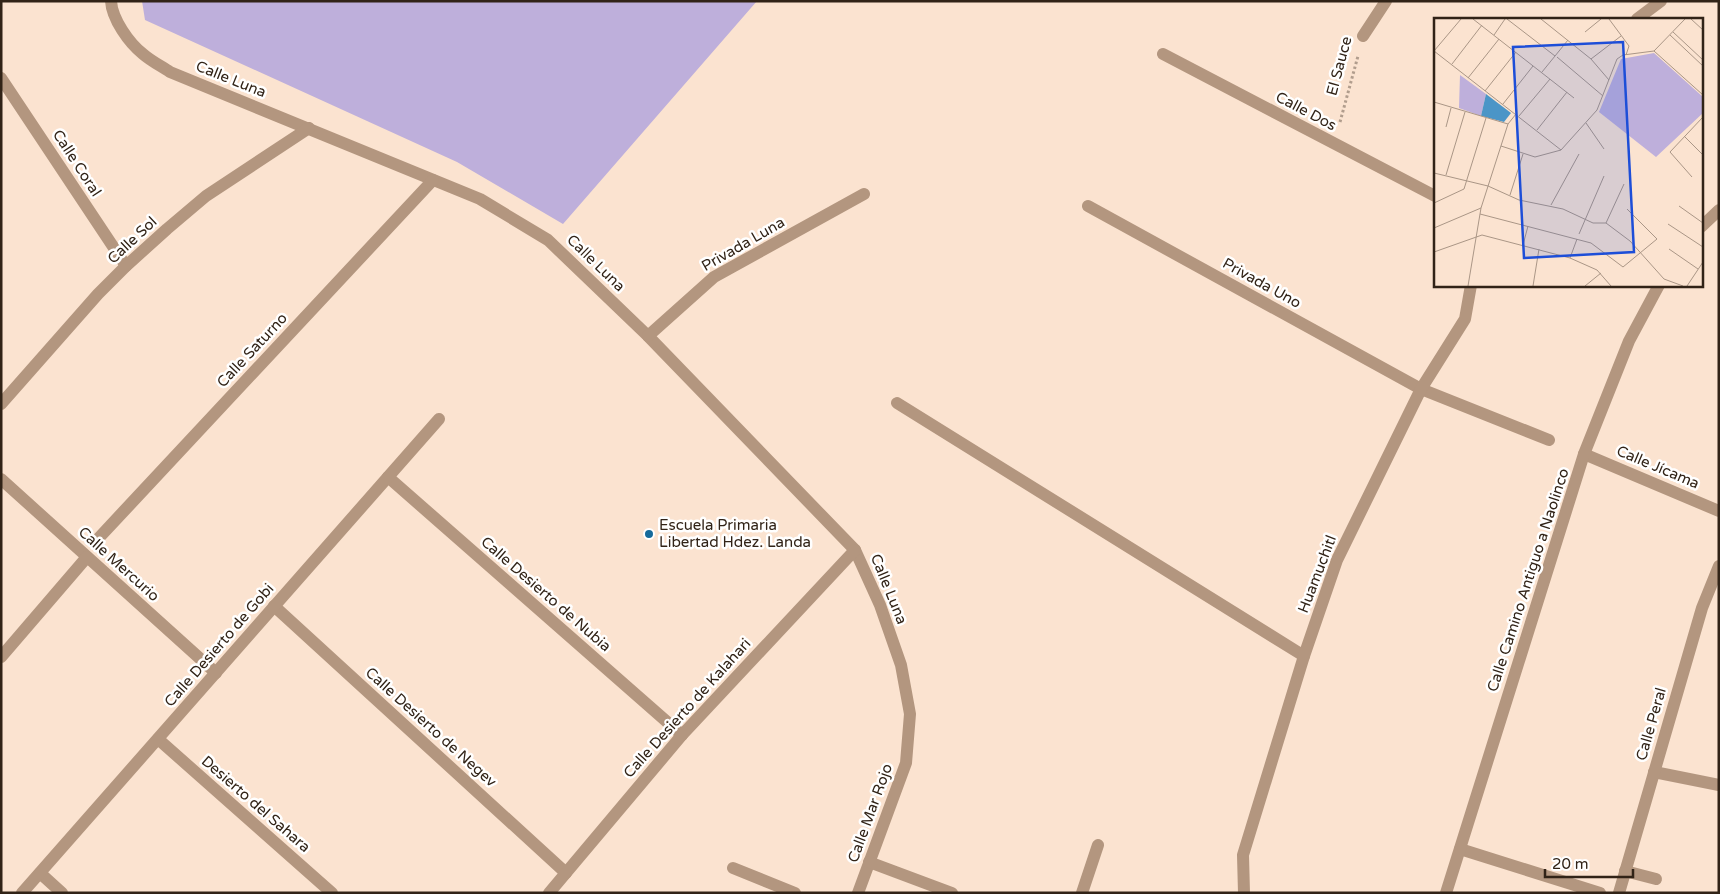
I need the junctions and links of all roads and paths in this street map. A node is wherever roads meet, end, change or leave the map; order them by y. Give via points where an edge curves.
1 (111, 1) edge
2 (1386, 1) edge
3 (1661, 1) edge
4 (1638, 18) edge
5 (1363, 36) joint
6 (1163, 54) dead end
7 (1, 78) edge
8 (310, 128) junction
9 (1334, 144) junction
10 (433, 180) junction
11 (864, 194) dead end
12 (1434, 195) edge
13 (1088, 206) dead end
14 (1719, 210) edge
15 (1702, 226) edge
16 (126, 266) junction
17 (1471, 286) edge
18 (1659, 286) edge
19 (648, 336) junction
20 (1421, 389) junction
21 (897, 403) dead end
22 (1, 404) edge
23 (439, 419) dead end
24 (1549, 440) dead end
25 (1584, 454) junction
26 (388, 477) junction
27 (1, 479) edge
28 (1719, 511) edge
29 (95, 542) dead end
30 (855, 550) junction
31 (87, 557) junction
32 (1719, 566) edge
33 (274, 606) junction
34 (1304, 656) junction
35 (1, 657) edge
36 (216, 673) junction
37 (910, 714) joint
38 (682, 735) junction
39 (158, 739) junction
40 (1654, 772) junction
41 (1719, 785) edge
42 (1098, 845) dead end
43 (1460, 849) junction
44 (869, 862) junction
45 (733, 868) dead end
46 (1625, 870) junction
47 (40, 873) junction
48 (566, 873) junction
49 (1656, 879) dead end
50 (22, 893) edge
51 (62, 893) edge
52 (332, 893) edge
53 (549, 893) edge
54 (795, 893) edge
55 (858, 893) edge
56 (952, 893) edge
57 (1082, 893) edge
58 (1244, 893) edge
59 (1446, 893) edge
60 (1600, 893) edge
61 (1619, 893) edge

1 - 8 street, Calle Luna via 120,28 142,54 170,72
2 - 5 street, El Sauce
3 - 4 street
5 - 9 path, El Sauce
6 - 9 street, Calle Dos
7 - 16 street, Calle Coral
8 - 10 street, Calle Luna
8 - 16 street, Calle Sol via 206,196
9 - 12 street, Calle Dos
10 - 19 street, Calle Luna via 480,199 548,240
10 - 29 street, Calle Saturno
11 - 19 street, Privada Luna via 714,277
13 - 20 street, Privada Uno
14 - 15 street
16 - 22 street, Calle Sol
17 - 20 street, Huamuchitl via 1465,319
18 - 25 street, Calle Camino Antiguo a Naolinco via 1629,341
19 - 30 street, Calle Luna
20 - 24 street
20 - 34 street, Huamuchitl via 1337,560
21 - 34 street
23 - 26 street, Calle Desierto de Gobi
25 - 28 street, Calle Jícama
25 - 43 street, Calle Camino Antiguo a Naolinco
26 - 33 street, Calle Desierto de Gobi
26 - 38 street, Calle Desierto de Nubia
27 - 31 street, Calle Mercurio
30 - 37 street, Calle Luna via 880,605 901,665
30 - 38 street, Calle Desierto de Kalahari
31 - 35 street
31 - 36 street, Calle Mercurio
32 - 40 street, Calle Peral via 1702,608
33 - 36 street, Calle Desierto de Gobi
33 - 48 street, Calle Desierto de Negev
34 - 58 street, Huamuchitl via 1243,855
36 - 39 street, Calle Desierto de Gobi
37 - 44 street, Calle Mar Rojo via 906,763
38 - 48 street, Calle Desierto de Kalahari
39 - 47 street, Calle Desierto de Gobi
39 - 52 street, Desierto del Sahara
40 - 41 street
40 - 46 street, Calle Peral
42 - 57 street
43 - 59 street, Calle Camino Antiguo a Naolinco
43 - 60 street
44 - 55 street, Calle Mar Rojo
44 - 56 street
45 - 54 street
46 - 49 street
46 - 61 street, Calle Peral
47 - 50 street, Calle Desierto de Gobi
47 - 51 street
48 - 53 street, Calle Desierto de Kalahari

